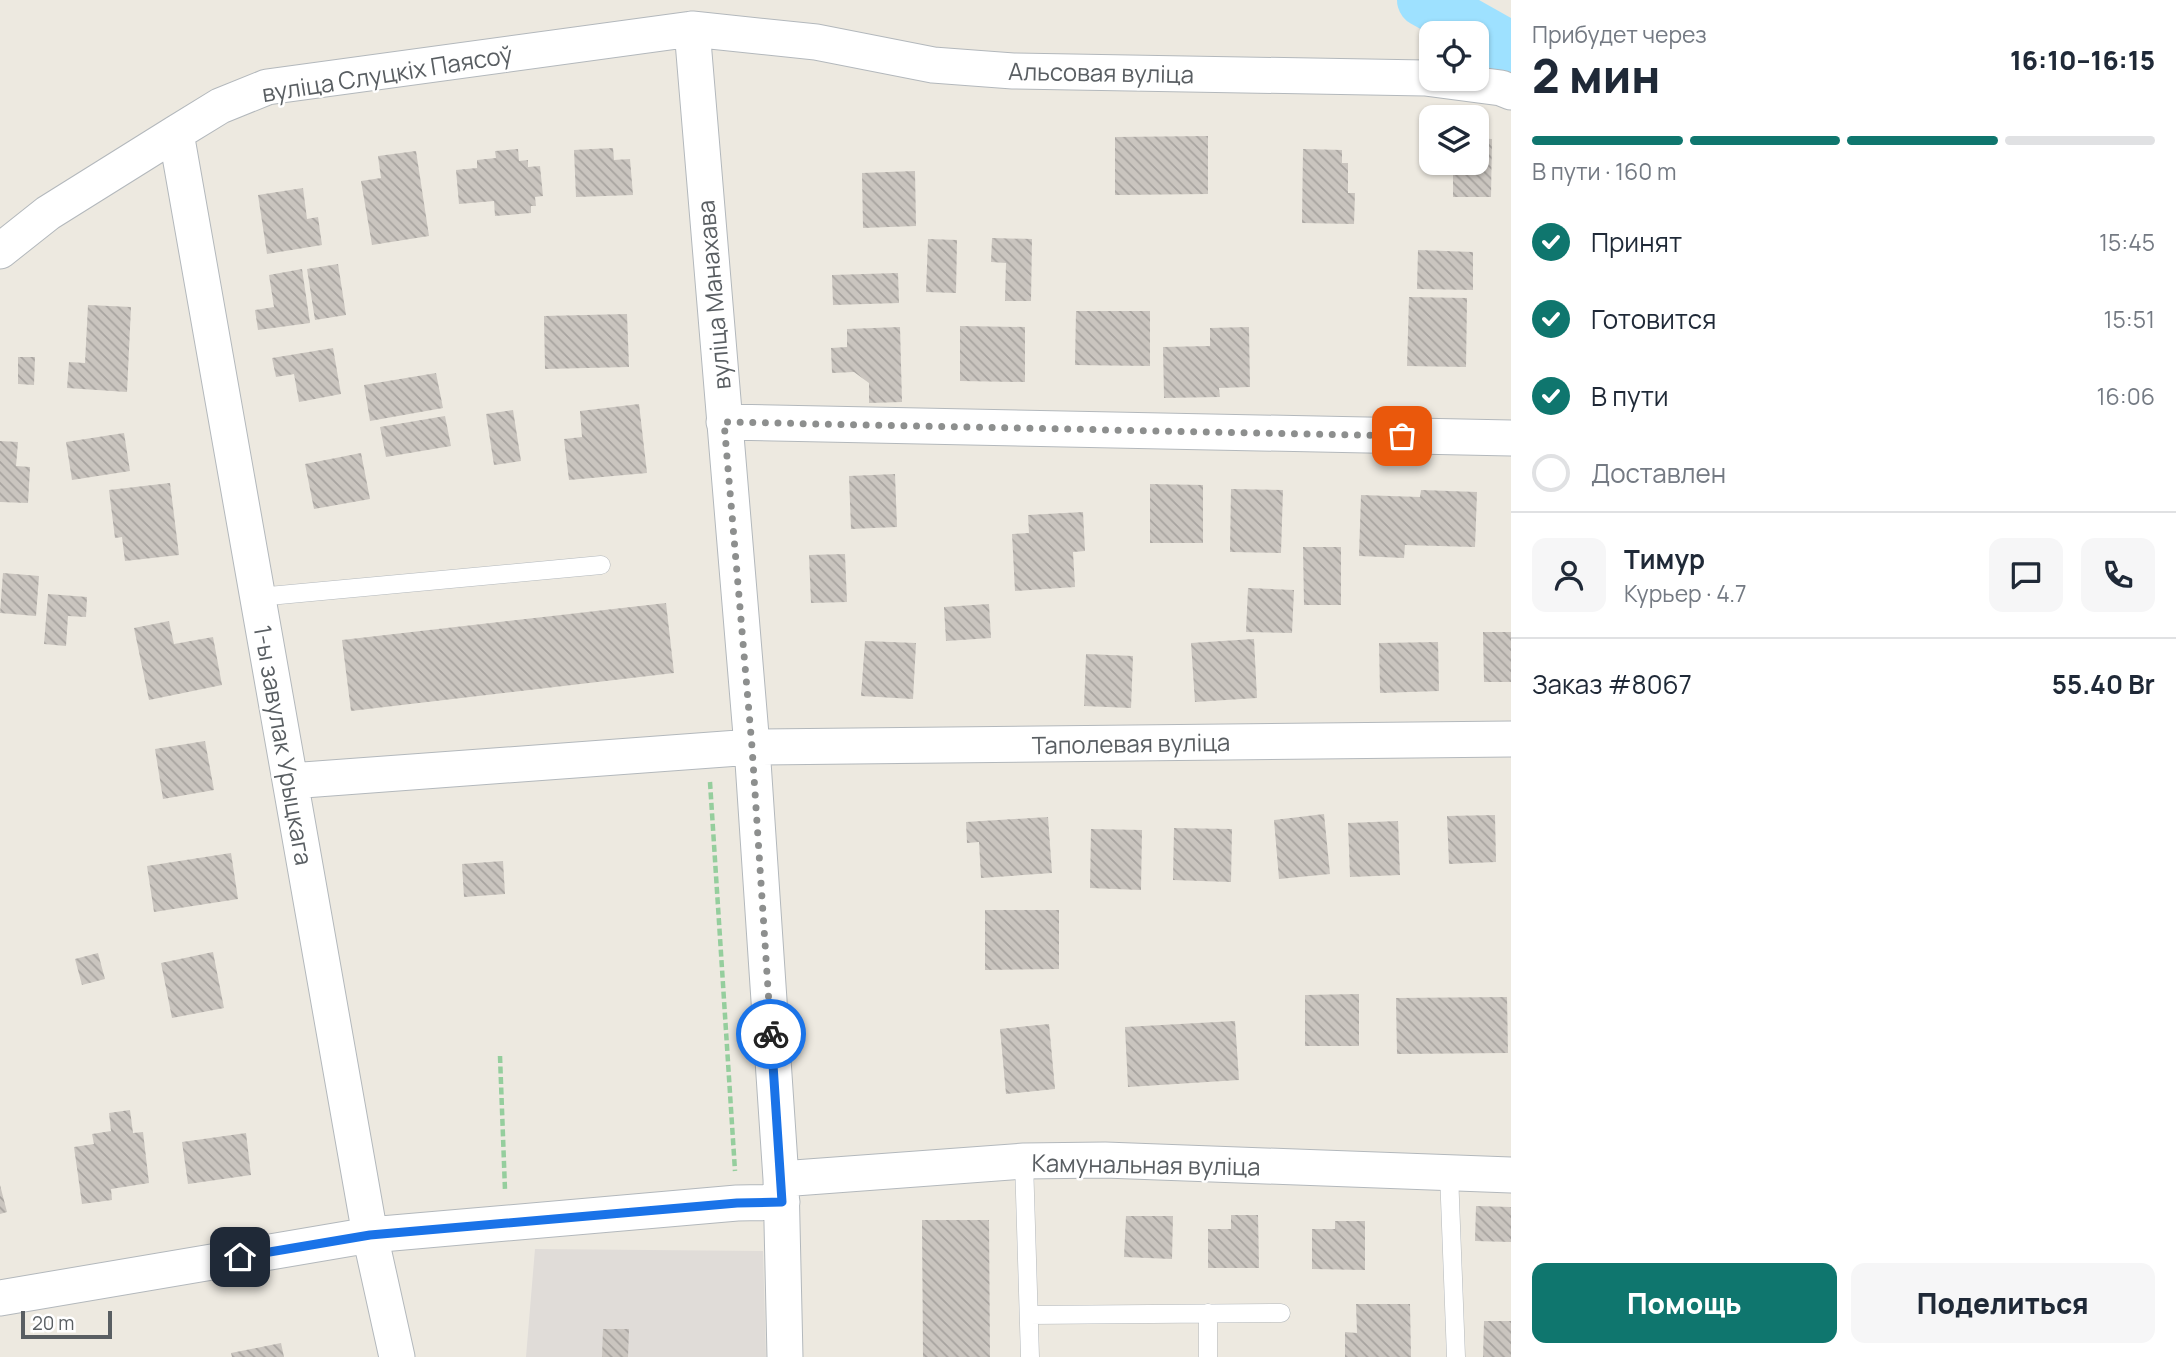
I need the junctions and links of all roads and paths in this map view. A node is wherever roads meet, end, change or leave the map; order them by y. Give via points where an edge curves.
1 (692, 29) junction
2 (1511, 92) edge
3 (176, 133) junction
4 (0, 251) edge
5 (724, 422) junction
6 (1511, 438) edge
7 (601, 565) dead end
8 (258, 597) junction
9 (1511, 739) edge
10 (752, 747) junction
11 (708, 750) junction
12 (290, 781) junction
13 (500, 1056) dead end
14 (1024, 1161) junction
15 (1449, 1173) junction
16 (1511, 1175) edge
17 (782, 1190) junction
18 (737, 1203) junction
19 (506, 1223) junction
20 (370, 1235) junction
21 (0, 1298) edge
22 (1208, 1313) junction
23 (1281, 1313) dead end
24 (1029, 1315) junction
25 (397, 1357) edge
26 (785, 1357) edge
27 (1030, 1357) edge
28 (1208, 1357) edge
29 (1456, 1357) edge

1 - 2 street, Альсовая вуліца via 816,42 933,65 1013,71 1426,78
1 - 3 street, вуліца Слуцкіх Паясоў via 267,87 220,106
1 - 5 street, вуліца Манахава
3 - 4 street, вуліца Слуцкіх Паясоў via 48,213
3 - 8 street, 1-ы завулак Урыцкага
5 - 6 street
5 - 10 street, вуліца Манахава
7 - 8 lane
8 - 12 street, 1-ы завулак Урыцкага
9 - 10 street, Таполевая вуліца
10 - 11 street, Таполевая вуліца
10 - 17 street, вуліца Манахава
11 - 12 street, Таполевая вуліца
11 - 18 path
12 - 20 street, 1-ы завулак Урыцкага
13 - 19 path
14 - 15 street, Камунальная вуліца
14 - 17 street, Камунальная вуліца
14 - 24 lane
15 - 16 street, Камунальная вуліца
15 - 29 lane
17 - 18 street, Камунальная вуліца
17 - 26 street, вуліца Манахава
18 - 19 street, Камунальная вуліца
19 - 20 street, Камунальная вуліца
20 - 21 street, Камунальная вуліца
20 - 25 street, 1-ы завулак Урыцкага
22 - 23 lane
22 - 24 lane
22 - 28 lane
24 - 27 lane

